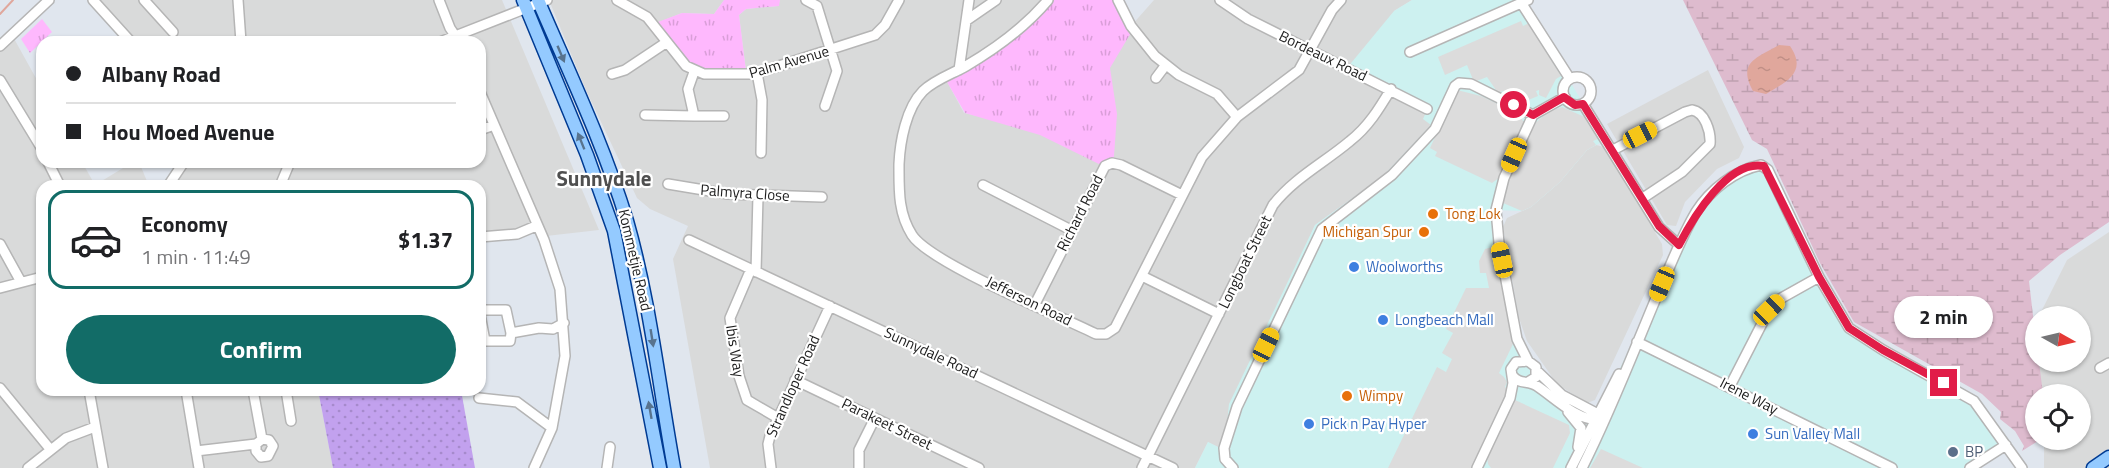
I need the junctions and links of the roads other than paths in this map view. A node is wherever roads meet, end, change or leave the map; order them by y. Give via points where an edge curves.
1 (49, 0) edge
2 (93, 0) edge
3 (144, 0) edge
4 (154, 0) edge
5 (238, 0) edge
6 (439, 0) edge
7 (617, 0) edge
8 (806, 0) edge
9 (899, 0) edge
10 (969, 0) edge
11 (996, 0) edge
12 (1048, 0) edge
13 (1118, 0) edge
14 (1220, 0) edge
15 (1326, 0) edge
16 (1341, 0) edge
17 (541, 1) edge
18 (1525, 2) edge
19 (635, 4) edge
20 (525, 5) edge
21 (1332, 10) junction
22 (154, 11) junction
23 (967, 20) junction
24 (173, 32) dead end
25 (126, 36) edge
26 (241, 36) edge
27 (455, 36) edge
28 (463, 36) edge
29 (667, 42) junction
30 (0, 46) edge
31 (832, 50) junction
32 (1310, 50) junction
33 (1410, 52) dead end
34 (1165, 66) junction
35 (959, 70) junction
36 (694, 72) junction
37 (757, 73) junction
38 (612, 74) dead end
39 (1156, 78) dead end
40 (1570, 79) junction
41 (0, 80) edge
42 (1391, 90) junction
43 (1564, 97) junction
44 (1583, 104) junction
45 (486, 106) edge
46 (825, 106) dead end
47 (1427, 109) dead end
48 (645, 115) dead end
49 (1533, 115) junction
50 (694, 116) junction
51 (724, 116) dead end
52 (1237, 117) junction
53 (494, 124) junction
54 (486, 127) edge
55 (36, 139) edge
56 (1613, 150) junction
57 (760, 153) dead end
58 (668, 184) dead end
59 (983, 185) dead end
60 (1182, 195) junction
61 (758, 196) junction
62 (822, 197) dead end
63 (1643, 198) junction
64 (536, 226) junction
65 (1071, 230) junction
66 (486, 237) edge
67 (688, 240) dead end
68 (0, 244) edge
69 (1679, 245) junction
70 (753, 270) junction
71 (1142, 276) junction
72 (1819, 277) junction
73 (36, 278) edge
74 (21, 282) junction
75 (0, 288) edge
76 (1035, 304) junction
77 (830, 306) junction
78 (486, 311) edge
79 (1219, 314) junction
80 (560, 324) junction
81 (511, 333) junction
82 (1517, 339) junction
83 (1638, 342) junction
84 (486, 343) edge
85 (1528, 361) junction
86 (2109, 363) edge
87 (1514, 364) junction
88 (2100, 368) dead end
89 (1537, 371) junction
90 (1512, 375) junction
91 (795, 380) junction
92 (1526, 382) junction
93 (1730, 386) junction
94 (0, 388) edge
95 (90, 396) edge
96 (187, 396) edge
97 (254, 396) edge
98 (287, 396) edge
99 (480, 398) dead end
100 (1552, 398) junction
101 (1505, 409) junction
102 (778, 418) junction
103 (875, 418) junction
104 (291, 421) dead end
105 (1599, 421) junction
106 (95, 427) junction
107 (552, 428) junction
108 (259, 442) junction
109 (2006, 445) junction
110 (610, 447) dead end
111 (50, 449) junction
112 (196, 451) junction
113 (268, 456) junction
114 (1148, 456) junction
115 (2109, 457) edge
116 (28, 468) edge
117 (103, 468) edge
118 (199, 468) edge
119 (270, 468) edge
120 (534, 468) edge
121 (607, 468) edge
122 (660, 468) edge
123 (674, 468) edge
124 (771, 468) edge
125 (859, 468) edge
126 (979, 468) edge
127 (1142, 468) edge
128 (1173, 468) edge
129 (1233, 468) edge
130 (1477, 468) edge
131 (1569, 468) edge
132 (1582, 468) edge
133 (1892, 468) edge
134 (1970, 468) edge
135 (2022, 468) edge
136 (2093, 468) edge

1 - 30 street
2 - 25 street
3 - 22 street
4 - 22 street
5 - 26 street
6 - 27 street
7 - 19 street
8 - 31 street via 817,6
9 - 31 street, Palm Avenue via 879,32
10 - 23 street
11 - 23 street
12 - 35 street, Jefferson Road via 992,48
13 - 34 street via 1131,26
14 - 32 street, Bordeaux Road via 1248,19
15 - 21 street
16 - 21 street, Jefferson Road
17 - 20 street
17 -> 123 main road, Kommetjie Road via 627,222 648,315
18 - 33 street
18 - 40 street
19 - 29 street
20 - 28 street
122 -> 20 main road, Kommetjie Road via 615,231
21 - 32 street, Jefferson Road
22 - 24 street
23 - 35 street
29 - 36 street
29 - 38 street via 626,70
31 - 37 street, Palm Avenue
31 - 46 street via 837,76
32 - 42 street, Bordeaux Road
32 - 52 street, Jefferson Road via 1291,78
34 - 39 street
34 - 52 street via 1217,94
35 - 76 street, Jefferson Road via 923,91 910,113 900,154 899,198 903,218 919,244 937,257
36 - 37 street, Palm Avenue
36 - 50 street via 688,89
37 - 57 street via 762,100
40 - 43 street via 1564,85
40 - 44 street via 1579,77 1594,83
41 - 55 street
42 - 47 street, Bordeaux Road
42 - 79 street, Longboat Street via 1363,129 1291,184 1273,205
43 - 44 street via 1575,105
43 - 49 street
44 - 56 street
45 - 53 street
48 - 50 street
49 - 82 street via 1503,178 1496,210 1498,243
49 - 129 street via 1471,84 1455,86 1435,129 1392,174 1322,229 1236,406 1224,448 1225,459
50 - 51 street
52 - 60 street, Jefferson Road via 1202,157
53 - 54 street
53 - 64 street
56 - 63 street
56 - 63 street via 1685,112 1697,110 1700,114 1709,130 1710,144 1682,172
58 - 61 street, Palmyra Close
59 - 65 street
60 - 65 street, Richard Road via 1110,163 1101,170
60 - 71 street, Jefferson Road
61 - 62 street, Palmyra Close
61 - 70 street
63 - 69 street via 1659,226
64 - 66 street via 517,234
64 - 80 street via 557,274
65 - 76 street, Richard Road
67 - 70 street, Sunnydale Road
68 - 74 street
69 - 72 street via 1697,211 1714,190 1739,172 1764,166
69 - 83 street
70 - 77 street, Sunnydale Road
70 - 102 street, Ibis Way via 730,316 739,376 747,400
71 - 76 street, Jefferson Road via 1115,328 1106,334 1096,334
71 - 79 street
72 - 93 street via 1769,310
72 - 109 street via 1849,328 1974,401
73 - 74 street
74 - 75 street
77 - 91 street, Strandloper Road
77 - 114 street, Sunnydale Road
78 - 81 street via 506,309
79 - 114 street, Longboat Street
80 - 81 street via 553,329
80 - 107 street via 566,356
81 - 84 street via 508,342
82 - 85 street
82 - 87 street
83 - 93 street, Irene Way
83 - 105 street
83 - 105 street via 1609,410
85 - 87 street
85 - 89 street
86 - 88 street
87 - 90 street
89 - 92 street via 1536,377
89 - 105 street
90 - 92 street
90 - 101 street via 1513,386
91 - 102 street, Strandloper Road
91 - 103 street, Parakeet Street
92 - 100 street
92 - 101 street
93 - 133 street, Irene Way
94 - 111 street
95 - 106 street
96 - 112 street
97 - 108 street
98 - 104 street
99 - 107 street via 517,402
100 - 105 street
100 - 131 street via 1581,428 1580,445
101 - 130 street
102 - 124 street, Strandloper Road via 768,442
103 - 125 street via 859,450
103 - 126 street, Parakeet Street
105 - 131 street
105 - 132 street
106 - 111 street via 79,431
106 - 117 street
107 - 120 street
108 - 112 street
108 - 113 street via 258,455
108 - 113 street via 269,440 273,446
109 - 134 street
109 - 135 street
110 - 121 street
111 - 116 street
112 - 118 street
113 - 119 street
114 - 127 street, Longboat Street
114 - 128 street, Sunnydale Road
115 - 136 main road

